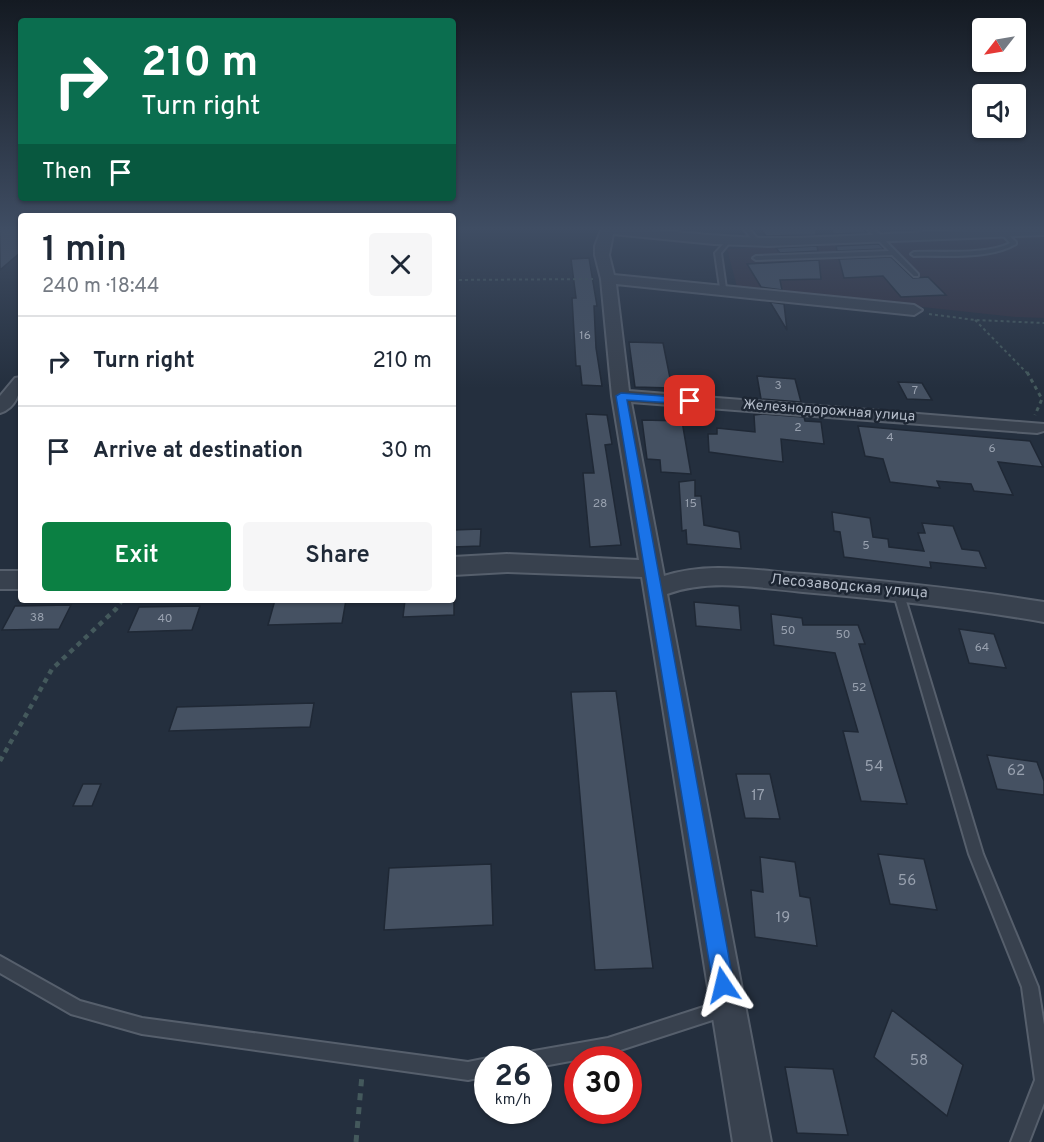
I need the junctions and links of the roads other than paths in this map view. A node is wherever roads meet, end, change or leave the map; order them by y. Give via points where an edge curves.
1 (608, 281) edge
2 (637, 281) edge
3 (722, 281) edge
4 (723, 288) junction
5 (914, 310) road end
6 (18, 386) edge
7 (621, 396) junction
8 (0, 407) edge
9 (1037, 427) road end
10 (456, 566) edge
11 (652, 579) junction
12 (0, 580) edge
13 (18, 580) edge
14 (898, 591) junction
15 (1044, 612) edge
16 (0, 964) edge
17 (727, 1008) junction
18 (552, 1056) edge
19 (474, 1070) edge
20 (752, 1142) edge
21 (1020, 1142) edge

1 - 7 street
2 - 4 street
3 - 4 lane
4 - 5 street
6 - 8 street
7 - 9 street, Железнодорожная улица
7 - 11 street
10 - 11 street, Лесозаводская улица via 517,563
11 - 14 street, Лесозаводская улица via 715,576
11 - 17 street
12 - 13 street
14 - 15 street, Лесозаводская улица
14 - 21 lane via 976,854 1030,987 1044,1080
16 - 19 lane via 77,1008 142,1026
17 - 18 lane via 608,1046
17 - 20 street

